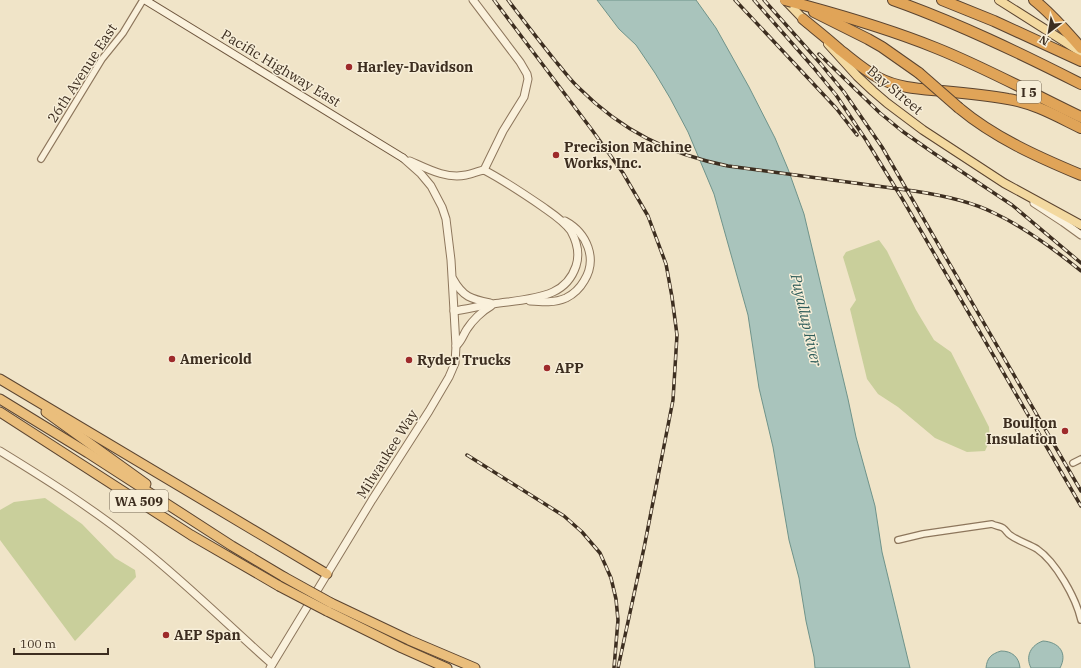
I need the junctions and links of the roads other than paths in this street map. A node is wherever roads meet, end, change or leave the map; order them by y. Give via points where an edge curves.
1 (144, 0) edge
2 (473, 0) edge
3 (892, 0) edge
4 (999, 0) edge
5 (1034, 0) edge
6 (787, 1) edge
7 (947, 2) edge
8 (803, 19) junction
9 (1081, 48) edge
10 (1081, 52) edge
11 (1081, 61) edge
12 (1081, 84) edge
13 (1081, 117) edge
14 (1081, 128) edge
15 (403, 158) junction
16 (41, 159) dead end
17 (484, 170) junction
18 (1081, 175) edge
19 (1004, 184) junction
20 (559, 218) junction
21 (1081, 225) edge
22 (1081, 235) edge
23 (452, 278) junction
24 (515, 301) junction
25 (494, 304) junction
26 (454, 311) junction
27 (456, 346) junction
28 (0, 379) edge
29 (0, 382) edge
30 (0, 399) edge
31 (0, 412) edge
32 (0, 419) edge
33 (0, 451) edge
34 (1081, 458) edge
35 (1072, 464) dead end
36 (108, 481) junction
37 (898, 540) dead end
38 (232, 546) junction
39 (327, 574) junction
40 (329, 607) junction
41 (1081, 620) edge
42 (271, 666) edge
43 (448, 668) edge
44 (475, 668) edge

1 - 15 street, Pacific Highway East
1 - 16 street, 26th Avenue East via 123,33 102,59
2 - 17 street via 520,62 528,79 524,98 503,131
3 - 12 highway, I 5 via 982,35
4 - 10 main road
5 - 9 highway via 1047,10
6 - 8 main road, Bay Street
6 - 13 highway, I 5 via 830,12 936,48
6 - 18 highway, bridge via 882,47 919,73 959,108 1011,144
7 - 11 highway
8 - 14 highway via 855,62 888,82 915,89 1017,101
8 - 19 main road, Bay Street via 857,76 888,103
15 - 17 street via 450,176
15 - 23 street, Milwaukee Way via 431,186 442,207 446,219
17 - 20 street
19 - 21 main road, Bay Street
19 - 22 street, Bay Street
20 - 24 street via 576,241 578,259 572,276 554,292
20 - 24 street via 576,228 586,241 590,268 586,279 578,290 561,300
23 - 25 street via 458,288 474,299
23 - 26 street, Milwaukee Way
24 - 25 street
25 - 26 street
25 - 27 street via 477,317
26 - 27 street, Milwaukee Way
27 - 39 street, Milwaukee Way via 455,362 449,377
28 - 39 highway
29 - 38 highway
30 - 38 highway, WA 509
31 - 36 highway, WA 509
32 - 36 highway
33 - 42 street via 67,493 142,548 208,605
34 - 35 street
36 - 40 highway, WA 509, bridge via 191,535 279,586
37 - 41 street via 992,524 1003,528 1009,535 1036,548 1048,558 1065,582
38 - 40 highway, WA 509, bridge
39 - 42 street, Milwaukee Way
40 - 43 highway, WA 509 via 402,648
40 - 44 highway, WA 509

